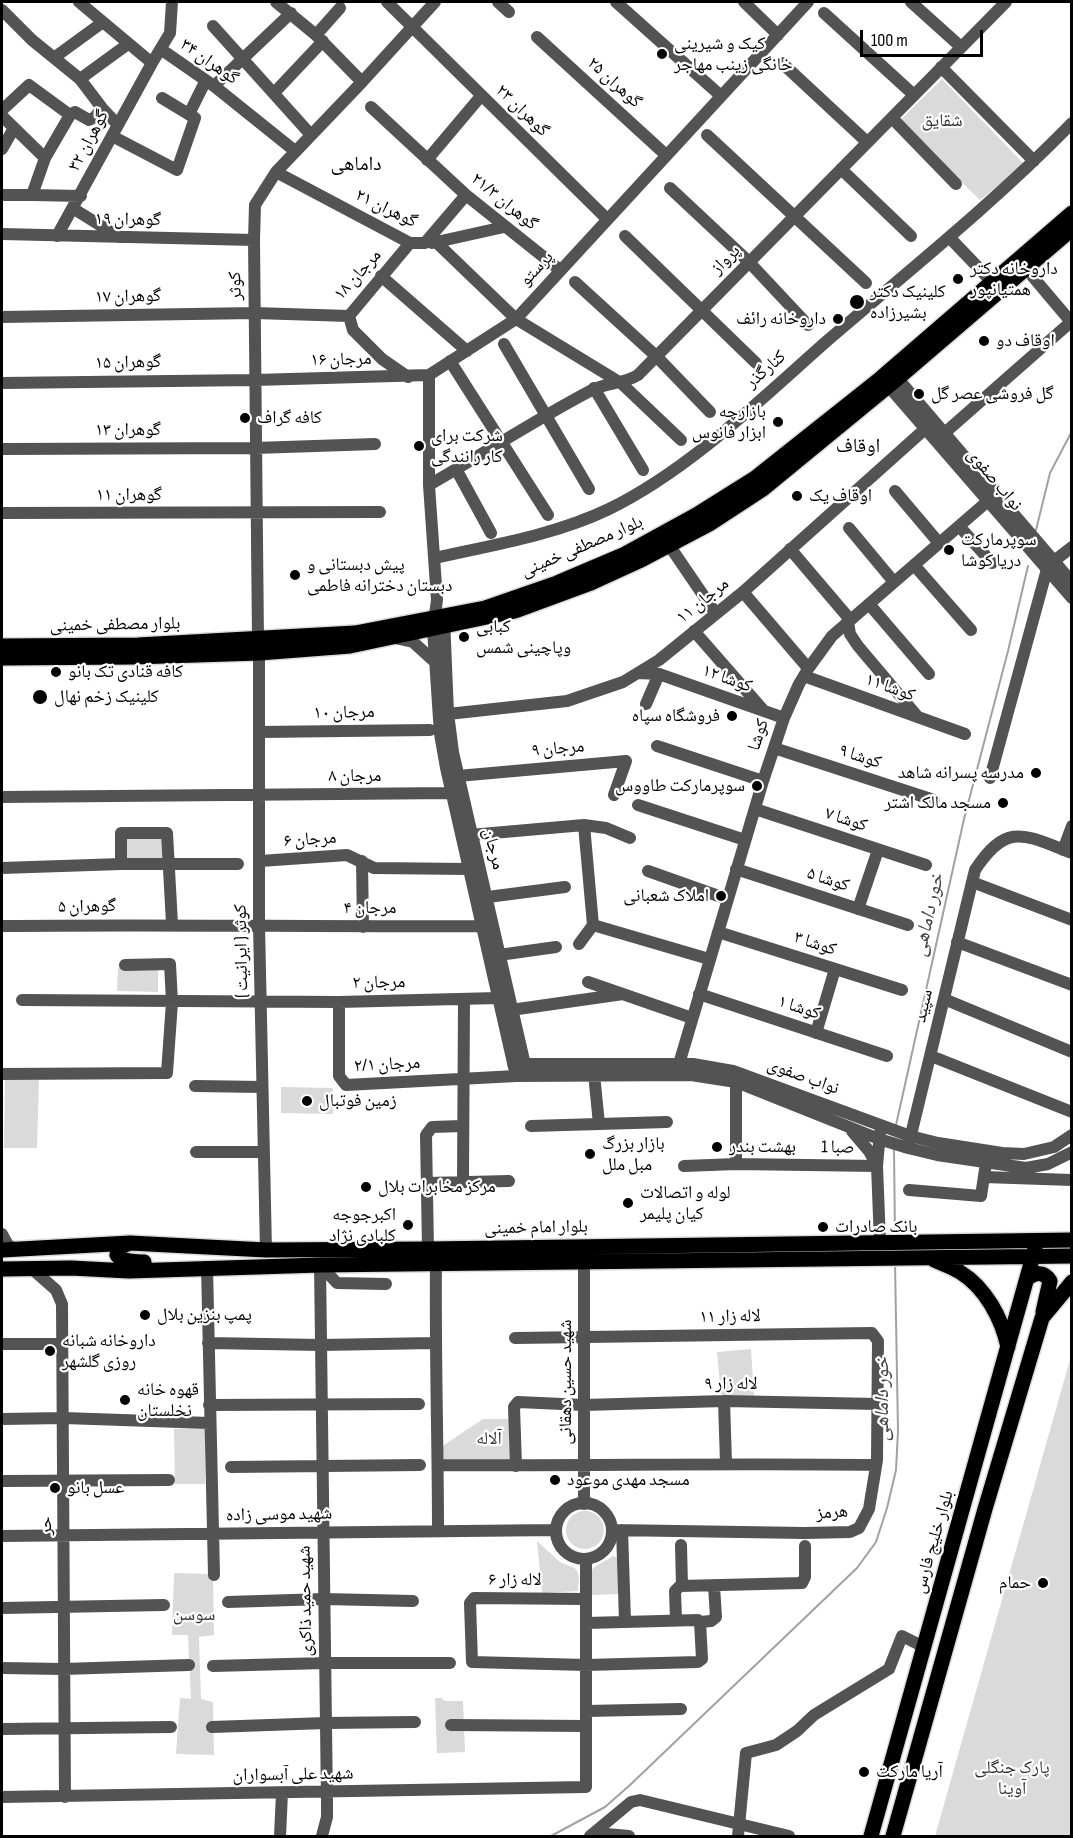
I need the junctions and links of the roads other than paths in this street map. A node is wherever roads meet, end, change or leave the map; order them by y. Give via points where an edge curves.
1 (79, 2) edge
2 (100, 2) edge
3 (172, 2) edge
4 (276, 2) edge
5 (387, 2) edge
6 (435, 2) edge
7 (498, 2) edge
8 (616, 2) edge
9 (744, 2) edge
10 (808, 2) edge
11 (911, 2) edge
12 (1006, 2) edge
13 (340, 8) dead end
14 (90, 11) junction
15 (509, 12) dead end
16 (2, 13) edge
17 (291, 13) junction
18 (824, 13) dead end
19 (103, 22) junction
20 (213, 26) dead end
21 (413, 27) junction
22 (778, 34) junction
23 (537, 37) dead end
24 (320, 38) junction
25 (128, 44) junction
26 (961, 47) junction
27 (162, 50) junction
28 (55, 57) junction
29 (243, 59) junction
30 (152, 63) junction
31 (782, 63) dead end
32 (941, 67) junction
33 (81, 79) junction
34 (362, 82) junction
35 (210, 83) junction
36 (274, 93) junction
37 (914, 95) junction
38 (481, 96) junction
39 (721, 96) junction
40 (162, 98) dead end
41 (371, 107) dead end
42 (102, 108) junction
43 (2, 110) edge
44 (189, 114) junction
45 (70, 115) junction
46 (2, 116) edge
47 (891, 118) junction
48 (1071, 123) edge
49 (14, 128) junction
50 (115, 131) junction
51 (311, 135) junction
52 (707, 135) dead end
53 (867, 142) junction
54 (2, 149) edge
55 (296, 151) junction
56 (666, 155) junction
57 (45, 158) junction
58 (427, 160) junction
59 (1034, 161) junction
60 (841, 169) junction
61 (276, 172) junction
62 (957, 184) dead end
63 (670, 188) dead end
64 (2, 195) edge
65 (32, 195) junction
66 (466, 195) junction
67 (81, 196) junction
68 (74, 209) junction
69 (1071, 213) edge
70 (795, 215) junction
71 (607, 219) junction
72 (504, 227) junction
73 (1071, 229) edge
74 (2, 234) edge
75 (57, 236) junction
76 (625, 236) dead end
77 (911, 236) dead end
78 (120, 237) junction
79 (949, 237) junction
80 (254, 240) junction
81 (410, 243) junction
82 (431, 243) junction
83 (749, 262) junction
84 (560, 270) junction
85 (381, 276) junction
86 (1033, 278) dead end
87 (574, 282) dead end
88 (992, 282) junction
89 (866, 283) dead end
90 (700, 311) junction
91 (255, 313) junction
92 (349, 316) junction
93 (2, 317) edge
94 (516, 319) junction
95 (1071, 321) edge
96 (808, 325) dead end
97 (504, 344) dead end
98 (466, 351) junction
99 (656, 356) junction
100 (450, 361) junction
101 (756, 363) dead end
102 (429, 375) junction
103 (408, 377) junction
104 (889, 378) junction
105 (255, 380) junction
106 (621, 382) junction
107 (2, 383) edge
108 (594, 388) junction
109 (710, 412) dead end
110 (545, 414) junction
111 (930, 424) junction
112 (941, 437) junction
113 (681, 440) dead end
114 (502, 441) junction
115 (375, 444) dead end
116 (255, 448) junction
117 (2, 449) edge
118 (456, 469) junction
119 (643, 470) dead end
120 (429, 485) junction
121 (589, 489) dead end
122 (896, 491) dead end
123 (992, 497) junction
124 (380, 512) dead end
125 (2, 513) edge
126 (256, 513) junction
127 (548, 516) dead end
128 (959, 526) junction
129 (849, 528) dead end
130 (491, 533) dead end
131 (939, 543) junction
132 (669, 545) junction
133 (1071, 547) edge
134 (790, 549) junction
135 (435, 558) junction
136 (992, 564) dead end
137 (914, 565) junction
138 (1050, 565) junction
139 (894, 582) junction
140 (1071, 582) edge
141 (743, 592) junction
142 (1071, 598) edge
143 (869, 604) junction
144 (716, 614) junction
145 (439, 622) junction
146 (848, 622) junction
147 (971, 630) dead end
148 (694, 631) junction
149 (391, 638) junction
150 (2, 646) edge
151 (258, 646) junction
152 (2, 657) edge
153 (435, 662) junction
154 (806, 672) junction
155 (638, 673) junction
156 (659, 674) junction
157 (929, 674) dead end
158 (646, 704) dead end
159 (765, 712) junction
160 (443, 714) junction
161 (918, 717) junction
162 (784, 718) junction
163 (430, 730) dead end
164 (259, 732) junction
165 (965, 734) dead end
166 (657, 746) dead end
167 (774, 748) junction
168 (458, 776) junction
169 (990, 778) dead end
170 (763, 781) junction
171 (451, 793) junction
172 (260, 795) junction
173 (614, 795) dead end
174 (2, 797) edge
175 (934, 800) dead end
176 (638, 805) dead end
177 (755, 809) junction
178 (584, 825) junction
179 (1071, 826) edge
180 (471, 835) junction
181 (630, 838) dead end
182 (745, 840) junction
183 (878, 850) junction
184 (1067, 851) edge
185 (260, 861) junction
186 (362, 861) junction
187 (121, 864) junction
188 (168, 864) junction
189 (238, 864) dead end
190 (926, 865) dead end
191 (2, 868) edge
192 (468, 869) junction
193 (736, 869) junction
194 (648, 871) dead end
195 (972, 882) junction
196 (566, 887) dead end
197 (481, 898) junction
198 (727, 899) junction
199 (858, 909) junction
200 (1071, 920) edge
201 (172, 924) junction
202 (259, 925) junction
203 (592, 925) junction
204 (908, 925) dead end
205 (2, 926) edge
206 (481, 926) junction
207 (363, 927) junction
208 (718, 932) junction
209 (957, 942) junction
210 (579, 944) dead end
211 (556, 947) dead end
212 (499, 955) junction
213 (709, 959) junction
214 (125, 965) dead end
215 (835, 969) junction
216 (588, 982) dead end
217 (1071, 985) edge
218 (902, 990) dead end
219 (623, 994) junction
220 (699, 994) junction
221 (498, 998) junction
222 (464, 999) junction
223 (944, 999) junction
224 (22, 1000) dead end
225 (172, 1002) junction
226 (261, 1002) junction
227 (339, 1002) junction
228 (511, 1010) junction
229 (692, 1018) junction
230 (816, 1033) junction
231 (1071, 1052) edge
232 (887, 1056) dead end
233 (931, 1056) junction
234 (677, 1069) junction
235 (520, 1070) junction
236 (2, 1074) edge
237 (594, 1074) junction
238 (463, 1079) junction
239 (736, 1082) junction
240 (195, 1086) dead end
241 (262, 1087) junction
242 (1071, 1112) edge
243 (462, 1122) junction
244 (668, 1122) dead end
245 (599, 1124) junction
246 (531, 1126) dead end
247 (883, 1126) junction
248 (848, 1127) junction
249 (1071, 1135) edge
250 (881, 1139) junction
251 (906, 1141) junction
252 (196, 1152) dead end
253 (263, 1152) junction
254 (1071, 1152) edge
255 (986, 1163) junction
256 (736, 1164) junction
257 (684, 1166) dead end
258 (877, 1166) junction
259 (984, 1177) junction
260 (1071, 1180) edge
261 (509, 1181) dead end
262 (463, 1182) junction
263 (427, 1183) junction
264 (909, 1190) dead end
265 (2, 1234) edge
266 (1037, 1240) junction
267 (1071, 1240) edge
268 (883, 1242) junction
269 (129, 1243) junction
270 (52, 1247) junction
271 (8, 1249) edge
272 (428, 1249) junction
273 (266, 1250) junction
274 (1071, 1256) edge
275 (929, 1257) junction
276 (1033, 1257) junction
277 (584, 1261) junction
278 (436, 1264) junction
279 (320, 1265) junction
280 (31, 1268) junction
281 (207, 1268) junction
282 (2, 1269) edge
283 (174, 1269) junction
284 (95, 1270) junction
285 (1027, 1279) junction
286 (1071, 1282) edge
287 (386, 1284) dead end
288 (1042, 1318) junction
289 (876, 1336) joint
290 (584, 1337) junction
291 (515, 1338) dead end
292 (435, 1343) junction
293 (2, 1344) edge
294 (64, 1344) junction
295 (208, 1344) junction
296 (321, 1345) junction
297 (1008, 1349) junction
298 (724, 1401) junction
299 (419, 1404) dead end
300 (878, 1404) junction
301 (209, 1405) junction
302 (584, 1405) junction
303 (323, 1406) junction
304 (64, 1418) junction
305 (2, 1419) edge
306 (209, 1423) junction
307 (726, 1462) junction
308 (876, 1464) junction
309 (420, 1465) dead end
310 (438, 1465) junction
311 (323, 1466) junction
312 (516, 1466) junction
313 (584, 1466) junction
314 (231, 1467) dead end
315 (64, 1480) junction
316 (169, 1480) dead end
317 (2, 1481) edge
318 (584, 1504) junction
319 (556, 1530) junction
320 (617, 1530) junction
321 (438, 1532) junction
322 (324, 1533) junction
323 (213, 1534) junction
324 (2, 1536) edge
325 (64, 1536) junction
326 (681, 1545) dead end
327 (805, 1546) dead end
328 (586, 1559) junction
329 (214, 1575) dead end
330 (682, 1586) junction
331 (714, 1586) junction
332 (324, 1599) junction
333 (586, 1599) junction
334 (412, 1601) dead end
335 (228, 1602) dead end
336 (164, 1605) dead end
337 (2, 1608) edge
338 (63, 1608) junction
339 (676, 1619) junction
340 (698, 1620) junction
341 (625, 1621) junction
342 (586, 1623) junction
343 (924, 1647) junction
344 (325, 1663) junction
345 (450, 1663) dead end
346 (189, 1665) dead end
347 (586, 1665) junction
348 (213, 1666) dead end
349 (2, 1668) edge
350 (63, 1669) junction
351 (681, 1709) dead end
352 (586, 1711) junction
353 (326, 1722) junction
354 (415, 1722) dead end
355 (451, 1725) dead end
356 (586, 1726) junction
357 (171, 1727) dead end
358 (212, 1727) dead end
359 (2, 1729) edge
360 (64, 1729) junction
361 (326, 1792) junction
362 (282, 1793) junction
363 (2, 1797) edge
364 (65, 1797) junction
365 (740, 1823) junction
366 (593, 1835) edge
367 (280, 1836) edge
368 (322, 1836) edge
369 (629, 1836) edge
370 (738, 1836) edge
371 (789, 1836) edge
372 (871, 1836) edge
373 (894, 1836) edge

1 - 14 street, گوهران ۳۴
2 - 14 street
3 - 27 street via 170,33
4 - 17 street
5 - 21 street, گوهران ۲۳
6 - 21 street, کوثر
7 - 15 street
8 - 39 street
9 - 22 street
10 - 22 street, پرستو
11 - 26 street
12 - 26 street, پرواز
13 - 24 street
14 - 19 street, گوهران ۳۴
16 - 28 street
17 - 24 street
17 - 29 street
18 - 37 street
19 - 25 street, گوهران ۳۴
19 - 28 street
20 - 29 street
21 - 34 street, کوثر
21 - 38 street, گوهران ۲۳
22 - 39 street, پرستو
23 - 56 street, گوهران ۲۵
24 - 34 street
24 - 36 street
25 - 30 street, گوهران ۳۴
25 - 33 street
26 - 32 street, پرواز
27 - 30 street, گوهران ۳۴
27 - 35 street, گوهران ۳۴
28 - 33 street
29 - 35 street
29 - 36 street
30 - 50 street, گوهران ۳۲
31 - 53 street
32 - 37 street, پرواز
32 - 59 street
33 - 42 street
34 - 51 street, کوثر
35 - 44 street
35 - 55 street, گوهران ۳۴
36 - 51 street
37 - 47 street, پرواز
38 - 58 street
38 - 71 street, گوهران ۲۳
39 - 56 street, پرستو
40 - 44 street
41 - 58 street, گوهران ۲۱/۳
42 - 45 street via 89,120 75,112
42 - 50 street
43 - 45 street via 29,85
44 - 50 street via 195,118 177,170
45 - 57 street
46 - 49 street
47 - 53 street, پرواز
47 - 62 street
48 - 59 street, کنارگذر
49 - 54 street
49 - 57 street
50 - 67 street, گوهران ۳۲
51 - 55 street, کوثر
52 - 70 street
53 - 60 street, پرواز
55 - 61 street, کوثر
56 - 71 street, پرستو
57 - 65 street
58 - 66 street, گوهران ۲۱/۳
59 - 79 street, کنارگذر
60 - 70 street, پرواز
60 - 77 street
61 - 80 street, کوثر via 255,205
61 - 81 street, گوهران ۲۱
63 - 83 street
64 - 65 street
65 - 67 street
66 - 72 street, گوهران ۲۱/۳
66 - 82 street, گوهران ۲۱
67 - 68 street, گوهران ۳۲
68 - 75 street, گوهران ۳۲
68 - 78 street
69 - 88 main road, بلوار مصطفی خمینی
70 - 83 street, پرواز
70 - 89 street
71 - 84 street, پرستو
72 - 82 street
72 - 84 street, گوهران ۲۱/۳
73 - 104 main road, بلوار مصطفی خمینی
74 - 75 street, گوهران ۱۹
75 - 78 street, گوهران ۱۹
76 - 90 street
78 - 80 street, گوهران ۱۹
79 - 88 street
79 - 135 street, کنارگذر via 703,448 651,486 568,525
80 - 91 street, کوثر
81 - 82 street, گوهران ۲۱
81 - 85 street, مرجان ۱۸
82 - 94 street
83 - 90 street, پرواز
83 - 96 street
84 - 94 street, پرستو
85 - 92 street, مرجان ۱۸
85 - 98 street
86 - 95 street
87 - 99 street
88 - 104 main road, بلوار مصطفی خمینی
90 - 99 street, پرواز
90 - 101 street
91 - 92 street, مرجان ۱۸
91 - 93 street, گوهران ۱۷
91 - 105 street, کوثر
92 - 103 street via 352,330
94 - 98 street, پرستو
94 - 106 street
95 - 112 street
97 - 110 street
98 - 100 street, پرستو
99 - 106 street, پرواز via 638,375
99 - 109 street
100 - 102 street, پرستو
100 - 114 street
102 - 103 street, مرجان ۱۶
102 - 120 street
103 - 105 street, مرجان ۱۶
104 - 111 street, نواب صفوی
104 - 132 main road, بلوار مصطفی خمینی via 763,489
104 - 145 main road, بلوار مصطفی خمینی via 755,478 623,555 557,583
105 - 107 street, گوهران ۱۵
105 - 116 street, کوثر
106 - 108 street, پرواز
106 - 113 street
108 - 110 street, پرواز
108 - 119 street
110 - 114 street, پرواز
110 - 121 street
111 - 112 street, نواب صفوی
111 - 134 street, مرجان ۱۱
112 - 123 street, نواب صفوی
114 - 118 street, پرواز
114 - 127 street
115 - 116 street, گوهران ۱۳
116 - 117 street, گوهران ۱۳
116 - 126 street, کوثر
118 - 120 street, پرواز
118 - 130 street
120 - 135 street
122 - 131 street
123 - 128 street, کوشا
123 - 138 street, نواب صفوی
124 - 126 street, گوهران ۱۱
125 - 126 street, گوهران ۱۱
126 - 151 street, کوثر
128 - 131 street, کوشا
128 - 136 street
129 - 139 street
131 - 137 street, کوشا
132 - 144 street
132 - 145 main road, بلوار مصطفی خمینی via 591,583 514,610
133 - 138 street
134 - 141 street, مرجان ۱۱
134 - 146 street
135 - 145 street
137 - 139 street, کوشا
137 - 147 street
138 - 140 street, نواب صفوی
138 - 142 street, نواب صفوی
138 - 169 street
139 - 143 street, کوشا
141 - 144 street, مرجان ۱۱
141 - 154 street
143 - 146 street, کوشا
143 - 157 street
144 - 148 street, مرجان ۱۱
145 - 149 main road, بلوار مصطفی خمینی
145 - 151 main road, بلوار مصطفی خمینی
145 - 153 street, مرجان
145 - 160 street, مرجان
146 - 154 street, کوشا via 832,636
146 - 161 street via 858,646
148 - 155 street, مرجان ۱۱
148 - 159 street
149 - 151 main road, بلوار مصطفی خمینی via 351,645
149 - 153 street via 413,642
150 - 151 main road, بلوار مصطفی خمینی
151 - 152 main road, بلوار مصطفی خمینی via 134,657
151 - 164 street, کوثر ( ایرانیت )
153 - 160 street, مرجان
154 - 161 street, کوشا ۱۱
154 - 162 street, کوشا
155 - 156 street, کوشا ۱۲
155 - 160 street, مرجان ۱۱ via 623,682 567,700
156 - 158 street
156 - 159 street, کوشا ۱۲
159 - 162 street, کوشا ۱۲
160 - 168 street, مرجان
160 - 171 street, مرجان via 440,734
161 - 165 street, کوشا ۱۱
162 - 167 street, کوشا
163 - 164 street, مرجان ۱۰
164 - 172 street, کوثر ( ایرانیت )
166 - 170 street
167 - 170 street, کوشا
167 - 175 street, کوشا ۹
168 - 173 street, مرجان ۹ via 626,761
168 - 180 street, مرجان
170 - 177 street, کوشا
171 - 172 street, مرجان ۸
171 - 192 street, مرجان
172 - 174 street, مرجان ۸
172 - 185 street, کوثر ( ایرانیت )
176 - 182 street
177 - 182 street, کوشا
177 - 183 street, کوشا ۷
178 - 180 street
178 - 181 street via 606,828
178 - 203 street
179 - 184 street
180 - 197 street, مرجان
182 - 193 street, کوشا
183 - 190 street, کوشا ۷
183 - 199 street
184 - 195 street, سپید via 1018,835 1003,839 987,852
185 - 186 street, مرجان ۶ via 347,855
185 - 202 street, کوثر ( ایرانیت )
186 - 192 street, مرجان ۶ via 374,868
186 - 207 street
187 - 188 street
187 - 188 street via 121,833 167,833
187 - 191 street
188 - 189 street
188 - 201 street
192 - 197 street, مرجان
193 - 198 street, کوشا
193 - 199 street, کوشا ۵
194 - 198 street
195 - 200 street
195 - 209 street, سپید
196 - 197 street
197 - 206 street, مرجان
197 - 212 street, مرجان
198 - 208 street, کوشا
199 - 204 street, کوشا ۵
201 - 202 street, گوهران ۵
201 - 205 street, گوهران ۵
202 - 207 street, مرجان ۴
202 - 226 street, کوثر ( ایرانیت )
203 - 210 street
203 - 213 street
206 - 207 street, مرجان ۴
206 - 221 street, مرجان
208 - 213 street, کوشا
208 - 215 street, کوشا ۳
209 - 217 street
209 - 223 street, سپید
211 - 212 street
212 - 228 street, مرجان
213 - 220 street, کوشا
214 - 225 street via 170,964
215 - 218 street, کوشا ۳
215 - 230 street
216 - 219 street
219 - 228 street
219 - 229 street
220 - 229 street, کوشا
220 - 230 street, کوشا ۱
221 - 222 street, مرجان ۲
221 - 235 street, مرجان
222 - 227 street, مرجان ۲
222 - 238 street
223 - 231 street
223 - 233 street, سپید
224 - 225 street, مرجان ۲
225 - 226 street, مرجان ۲
225 - 236 street via 167,1073
226 - 227 street, مرجان ۲
226 - 241 street, کوثر ( ایرانیت )
227 - 238 street, مرجان ۲/۱ via 339,1076 346,1085
228 - 235 street, مرجان
229 - 234 street, کوشا
230 - 232 street, کوشا ۱
233 - 242 street
233 - 251 street, سپید
234 - 235 street, نواب صفوی
234 - 237 street, نواب صفوی
234 - 239 street, نواب صفوی
234 - 247 street, نواب صفوی via 711,1066 733,1071
235 - 237 street, نواب صفوی
235 - 238 street, مرجان ۲/۱
237 - 245 street
238 - 243 street
239 - 248 street, نواب صفوی
239 - 256 street
240 - 241 street
241 - 253 street, کوثر ( ایرانیت )
243 - 262 street
243 - 263 street via 432,1126 426,1135
244 - 245 street
245 - 246 street
247 - 250 street
247 - 251 street, نواب صفوی
248 - 250 street, نواب صفوی
248 - 258 street
249 - 251 street, نواب صفوی via 1054,1147 1024,1154
250 - 251 street, نواب صفوی
250 - 258 street
251 - 255 street, نواب صفوی
252 - 253 street
253 - 273 street, کوثر ( ایرانیت )
254 - 255 street, نواب صفوی via 1048,1164 1026,1168
255 - 259 street
256 - 257 street, صبا 1
256 - 258 street, صبا 1
258 - 268 street
259 - 260 street
259 - 264 street via 981,1196
261 - 262 street
262 - 263 street
263 - 272 street
265 - 271 street
266 - 267 main road, بلوار امام خمینی
266 - 268 main road, بلوار امام خمینی
266 - 276 main road, بلوار خلیج فارس
268 - 272 main road, بلوار امام خمینی
269 - 270 main road, بلوار امام خمینی
269 - 273 main road, بلوار امام خمینی
269 - 283 main road via 120,1247 117,1254 124,1261 161,1263
270 - 271 main road, بلوار امام خمینی
270 - 284 main road via 68,1253 100,1254 102,1262
272 - 273 main road, بلوار امام خمینی
274 - 276 main road, بلوار امام خمینی
275 - 276 main road, بلوار امام خمینی
275 - 277 main road, بلوار امام خمینی
275 - 297 main road via 960,1272 977,1286 1002,1326
276 - 285 main road, بلوار خلیج فارس
277 - 278 main road, بلوار امام خمینی
277 - 290 street, شهید حسین دهقانی
278 - 279 main road, بلوار امام خمینی
278 - 292 street
279 - 281 main road, بلوار امام خمینی
279 - 287 street via 337,1283
279 - 296 street, شهید حمید ذاکری
280 - 282 main road, بلوار امام خمینی
280 - 284 main road, بلوار امام خمینی
280 - 294 street, حر via 56,1290 62,1304
281 - 283 main road, بلوار امام خمینی
281 - 295 street
283 - 284 main road, بلوار امام خمینی
285 - 288 main road via 1041,1273 1050,1281
285 - 297 main road, بلوار خلیج فارس
286 - 288 main road
288 - 373 main road
289 - 290 street, لاله زار ۱۱
289 - 300 street, هرمز
290 - 291 street, لاله زار ۱۱
290 - 302 street, شهید حسین دهقانی
292 - 296 street
292 - 310 street
293 - 294 street
294 - 304 street, حر
295 - 296 street
295 - 301 street
296 - 303 street, شهید حمید ذاکری
297 - 343 main road, بلوار خلیج فارس
298 - 300 street, لاله زار ۹
298 - 302 street, لاله زار ۹
298 - 307 street
299 - 303 street
300 - 308 street, هرمز
301 - 303 street
301 - 306 street
302 - 312 street, لاله زار ۹ via 515,1404
302 - 313 street, شهید حسین دهقانی
303 - 311 street, شهید حمید ذاکری
304 - 305 street
304 - 306 street
304 - 315 street, حر
306 - 323 street
307 - 308 street
307 - 313 street
308 - 320 street, هرمز via 869,1509 859,1528 850,1532
309 - 311 street
310 - 312 street
310 - 321 street
311 - 314 street
311 - 322 street, شهید حمید ذاکری
312 - 313 street
313 - 318 street, شهید حسین دهقانی
315 - 316 street
315 - 317 street
315 - 325 street, حر
318 - 319 street via 563,1513
318 - 320 street via 604,1512
319 - 321 street, شهید موسی زاده
319 - 328 street via 557,1539 568,1554
320 - 328 street via 602,1552
320 - 341 street
321 - 322 street, شهید موسی زاده
322 - 323 street, شهید موسی زاده
322 - 332 street, شهید حمید ذاکری
323 - 325 street, شهید موسی زاده
323 - 329 street
324 - 325 street, شهید موسی زاده
325 - 338 street, حر
326 - 330 street
327 - 331 street via 802,1583
328 - 333 street
330 - 331 street
330 - 339 street via 675,1591
331 - 340 street via 716,1617 711,1621
332 - 334 street
332 - 335 street
332 - 344 street, شهید حمید ذاکری
333 - 342 street
333 - 347 street, لاله زار ۶ via 474,1598 470,1603 472,1662
336 - 338 street
337 - 338 street
338 - 350 street, حر
339 - 340 street
339 - 341 street
340 - 347 street via 702,1659 698,1662
341 - 342 street
342 - 347 street
343 - 365 street via 902,1636 889,1669 814,1715 776,1745 746,1753
343 - 372 main road, بلوار خلیج فارس
344 - 345 street
344 - 348 street
344 - 353 street, شهید حمید ذاکری
346 - 350 street
347 - 352 street
349 - 350 street
350 - 360 street, حر
351 - 352 street
352 - 356 street
353 - 354 street
353 - 358 street
353 - 361 street, شهید حمید ذاکری
355 - 356 street
356 - 361 street, شهید علی آبسواران via 586,1787
357 - 360 street
359 - 360 street
360 - 364 street, حر
361 - 362 street, شهید علی آبسواران
361 - 368 street, شهید حمید ذاکری via 327,1817
362 - 364 street, شهید علی آبسواران
362 - 367 street
363 - 364 street, شهید علی آبسواران
365 - 366 street via 640,1800 632,1802
365 - 370 street
365 - 371 street
366 - 369 street

